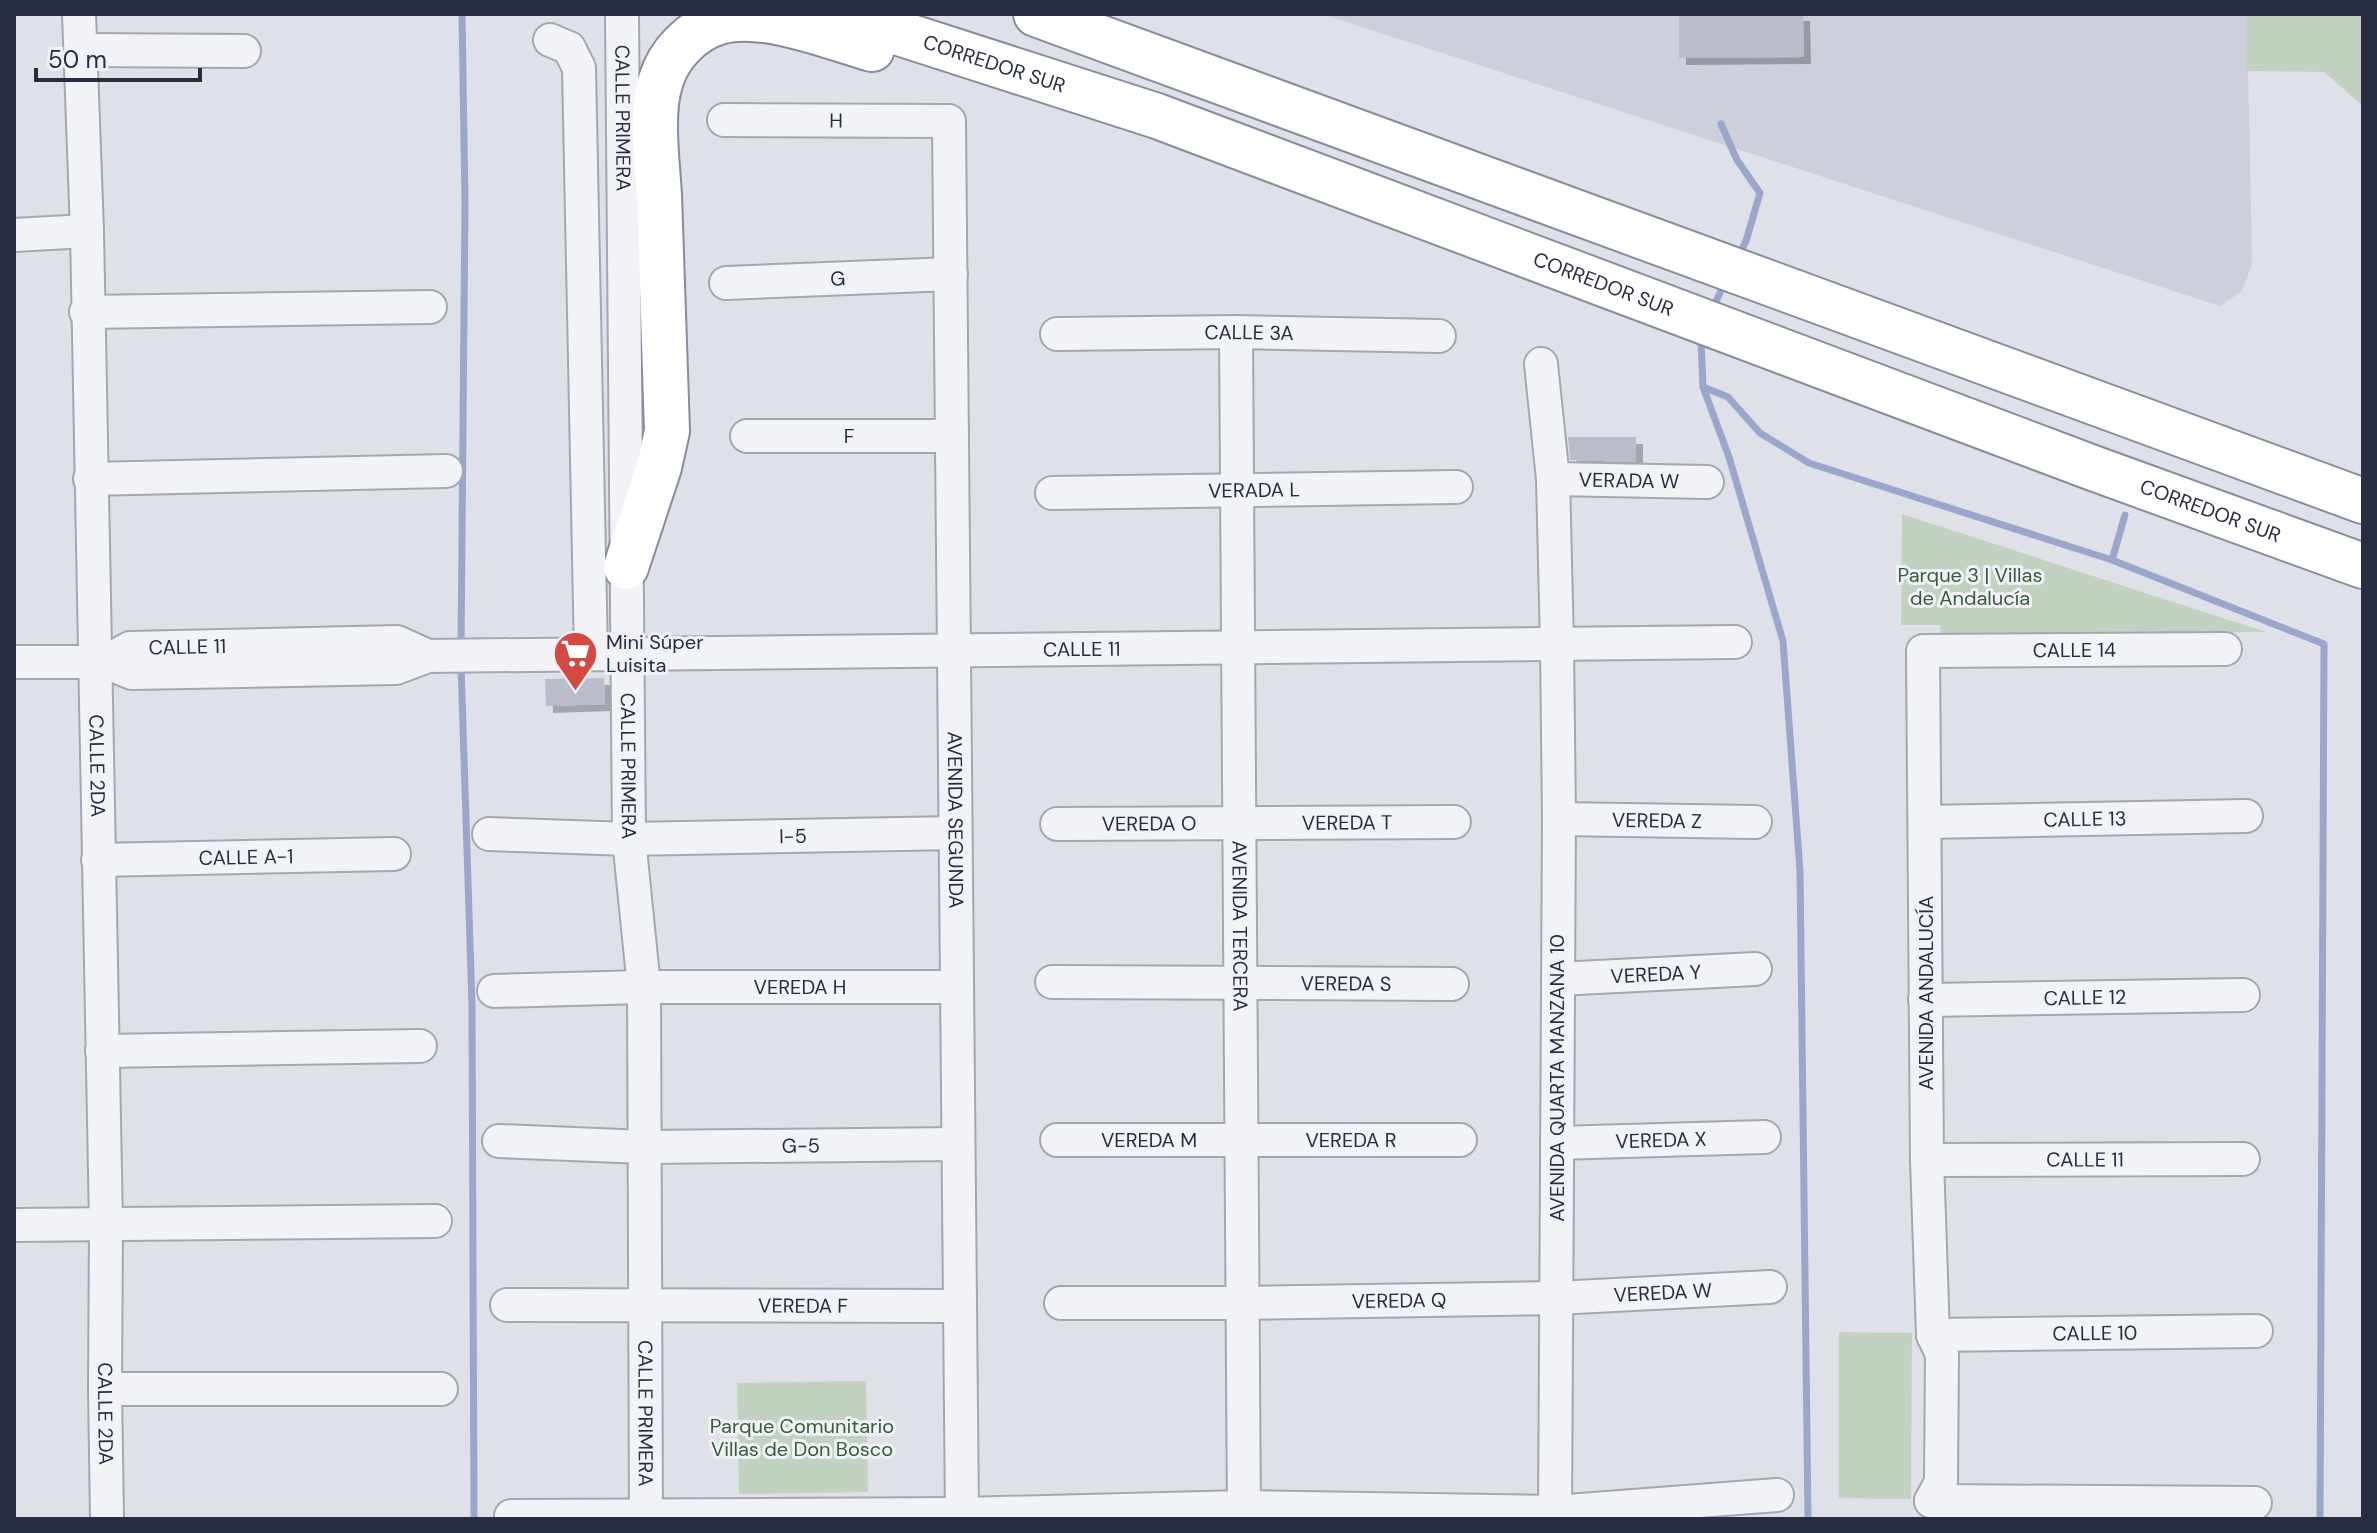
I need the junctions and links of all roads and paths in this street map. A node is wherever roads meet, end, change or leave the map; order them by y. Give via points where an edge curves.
1 (79, 14) edge
2 (622, 14) edge
3 (840, 14) edge
4 (1036, 14) edge
5 (1111, 14) edge
6 (550, 40) dead end
7 (81, 50) junction
8 (244, 51) dead end
9 (1157, 116) junction
10 (724, 120) dead end
11 (949, 121) joint
12 (1394, 144) junction
13 (87, 231) junction
14 (14, 235) edge
15 (951, 274) junction
16 (726, 283) dead end
17 (430, 307) dead end
18 (86, 312) junction
19 (1236, 332) junction
20 (1057, 334) dead end
21 (1439, 336) dead end
22 (1541, 364) dead end
23 (747, 436) dead end
24 (952, 436) junction
25 (446, 471) dead end
26 (90, 479) junction
27 (1553, 479) junction
28 (1707, 482) dead end
29 (1456, 487) dead end
30 (1237, 492) junction
31 (1052, 493) dead end
32 (2363, 501) edge
33 (2363, 566) edge
34 (626, 567) junction
35 (1735, 642) dead end
36 (1557, 644) junction
37 (1239, 648) junction
38 (2225, 649) dead end
39 (954, 651) junction
40 (1923, 651) joint
41 (591, 654) junction
42 (626, 654) junction
43 (14, 662) edge
44 (101, 662) junction
45 (2246, 816) dead end
46 (1559, 819) junction
47 (1454, 822) dead end
48 (1755, 822) dead end
49 (1925, 822) junction
50 (1240, 823) junction
51 (1057, 824) dead end
52 (955, 833) junction
53 (489, 834) dead end
54 (629, 839) junction
55 (394, 854) dead end
56 (98, 860) junction
57 (1755, 969) dead end
58 (1558, 979) junction
59 (1241, 981) junction
60 (1052, 982) dead end
61 (1452, 984) dead end
62 (644, 987) junction
63 (957, 987) junction
64 (494, 991) dead end
65 (2243, 995) dead end
66 (1925, 1000) junction
67 (420, 1046) dead end
68 (102, 1051) junction
69 (1764, 1137) dead end
70 (1057, 1140) dead end
71 (1243, 1140) junction
72 (1460, 1140) dead end
73 (499, 1141) dead end
74 (1557, 1143) junction
75 (958, 1144) junction
76 (645, 1147) junction
77 (2243, 1159) dead end
78 (1927, 1160) junction
79 (435, 1221) dead end
80 (106, 1224) junction
81 (14, 1225) edge
82 (1770, 1287) dead end
83 (1556, 1298) junction
84 (1061, 1303) dead end
85 (1243, 1303) junction
86 (646, 1304) junction
87 (507, 1305) dead end
88 (960, 1306) junction
89 (2256, 1331) dead end
90 (1933, 1335) junction
91 (105, 1389) junction
92 (441, 1389) dead end
93 (1777, 1495) dead end
94 (2255, 1503) dead end
95 (1931, 1510) edge
96 (1244, 1513) edge
97 (1555, 1515) edge
98 (511, 1516) dead end
99 (962, 1517) edge
100 (646, 1518) edge
101 (107, 1519) edge

1 - 7 street, CALLE 2DA
2 - 34 street, CALLE PRIMERA
3 - 9 highway, CORREDOR SUR
4 - 12 highway
5 - 12 highway
6 - 41 street, CALLE PRIMERA via 569,48 579,68
7 - 8 street
7 - 13 street, CALLE 2DA
9 - 33 highway, CORREDOR SUR
9 - 34 highway via 782,24 739,18 692,36 672,57 657,94 667,431
10 - 11 street, H
11 - 15 street, AVENIDA SEGUNDA
12 - 32 highway
13 - 14 street
13 - 18 street, CALLE 2DA
15 - 16 street, G
15 - 24 street, AVENIDA SEGUNDA
17 - 18 street
18 - 26 street, CALLE 2DA
19 - 20 street, CALLE 3A
19 - 21 street, CALLE 3A
19 - 30 street, AVENIDA TERCERA
22 - 27 street, AVENIDA QUARTA MANZANA 10
23 - 24 street, F
24 - 39 street, AVENIDA SEGUNDA
25 - 26 street
26 - 44 street, CALLE 2DA
27 - 28 street, VERADA W
27 - 36 street, AVENIDA QUARTA MANZANA 10
29 - 30 street, VERADA L
30 - 31 street, VERADA L
30 - 37 street, AVENIDA TERCERA
34 - 42 street, CALLE PRIMERA
35 - 36 street, CALLE 11
36 - 37 street, CALLE 11
36 - 46 street, AVENIDA QUARTA MANZANA 10
37 - 39 street, CALLE 11
37 - 50 street, AVENIDA TERCERA
38 - 40 street, CALLE 14
39 - 42 street, CALLE 11
39 - 52 street, AVENIDA SEGUNDA
40 - 49 street, AVENIDA ANDALUCÍA
41 - 42 street, CALLE 11
41 - 44 street, CALLE 11 via 450,656 396,668 272,657 132,673
42 - 54 street, CALLE PRIMERA
43 - 44 street, CALLE 11
44 - 56 street, CALLE 2DA
45 - 49 street, CALLE 13
46 - 48 street, VEREDA Z
46 - 58 street, AVENIDA QUARTA MANZANA 10
47 - 50 street, VEREDA T
49 - 66 street, AVENIDA ANDALUCÍA
50 - 51 street, VEREDA O
50 - 59 street, AVENIDA TERCERA
52 - 54 street, I-5
52 - 63 street, AVENIDA SEGUNDA
53 - 54 street, I-5
54 - 62 street, CALLE PRIMERA
55 - 56 street, CALLE A-1
56 - 68 street, CALLE 2DA
57 - 58 street, VEREDA Y
58 - 74 street, AVENIDA QUARTA MANZANA 10
59 - 60 street, VEREDA S
59 - 61 street, VEREDA S
59 - 71 street, AVENIDA TERCERA
62 - 63 street, VEREDA H
62 - 64 street, VEREDA H
62 - 76 street, CALLE PRIMERA
63 - 75 street, AVENIDA SEGUNDA
65 - 66 street, CALLE 12
66 - 78 street, AVENIDA ANDALUCÍA
67 - 68 street
68 - 80 street, CALLE 2DA
69 - 74 street, VEREDA X
70 - 71 street, VEREDA M
71 - 72 street, VEREDA R
71 - 85 street, AVENIDA TERCERA
73 - 76 street, G-5
74 - 83 street, AVENIDA QUARTA MANZANA 10
75 - 76 street, G-5
75 - 88 street, AVENIDA SEGUNDA
76 - 86 street, CALLE PRIMERA
77 - 78 street, CALLE 11
78 - 90 street, AVENIDA ANDALUCÍA
79 - 80 street
80 - 81 street
80 - 91 street, CALLE 2DA
82 - 83 street, VEREDA W
83 - 85 street, VEREDA Q
83 - 97 street, AVENIDA QUARTA MANZANA 10
84 - 85 street, VEREDA Q
85 - 96 street, AVENIDA TERCERA
86 - 87 street, VEREDA F
86 - 88 street, VEREDA F
86 - 100 street, CALLE PRIMERA
88 - 99 street, AVENIDA SEGUNDA
89 - 90 street, CALLE 10
90 - 95 street, AVENIDA ANDALUCÍA via 1942,1354 1942,1410 1941,1482
91 - 92 street
91 - 101 street, CALLE 2DA
93 - 97 street
94 - 95 street
96 - 97 street
96 - 99 street
98 - 100 street
99 - 100 street

